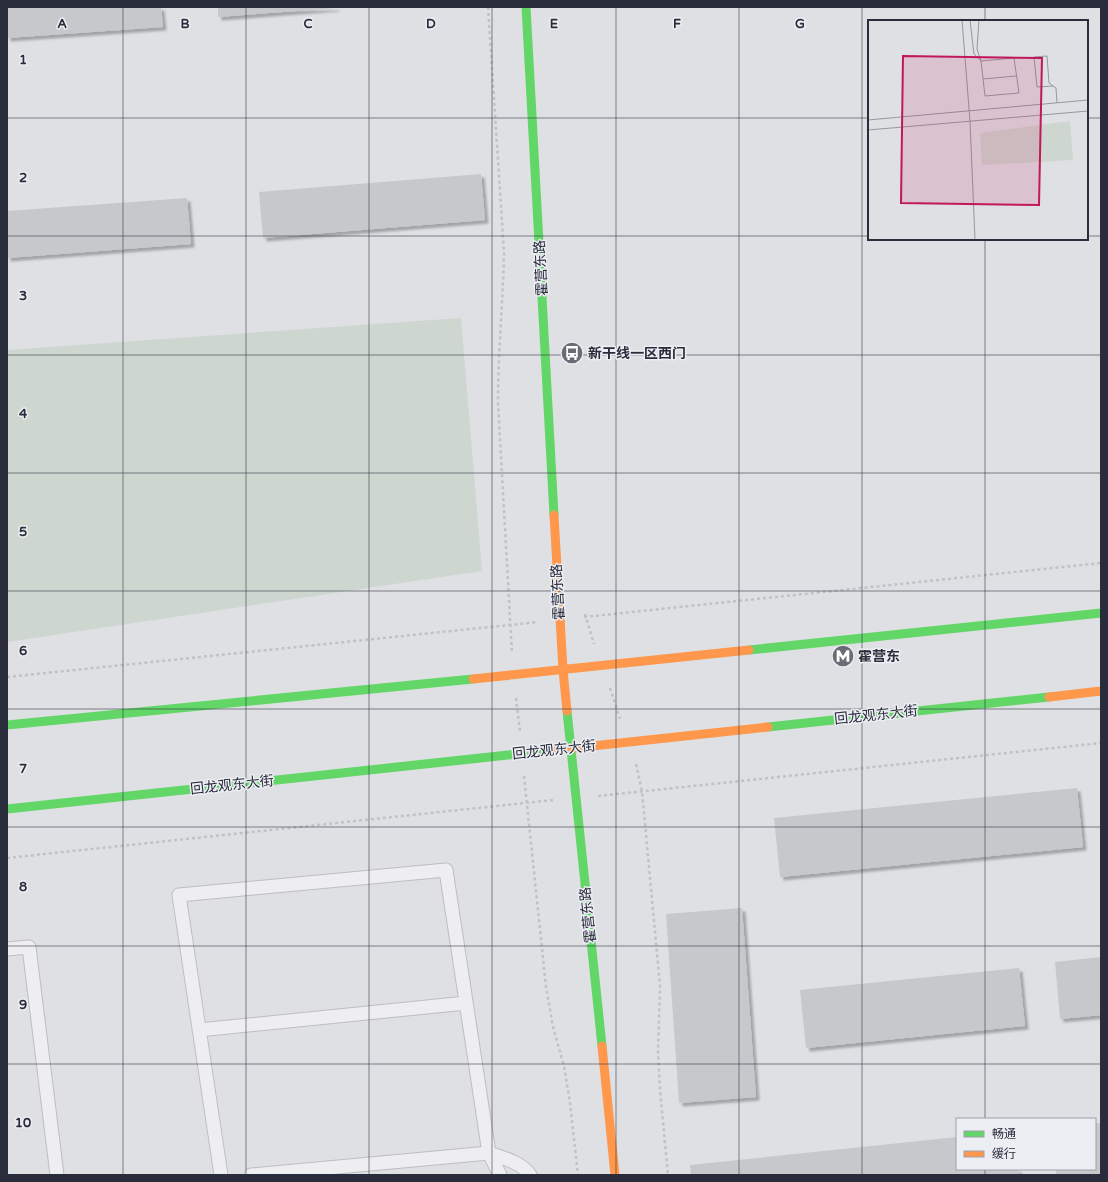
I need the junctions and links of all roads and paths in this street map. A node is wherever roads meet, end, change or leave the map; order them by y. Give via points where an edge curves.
1 (488, 7) edge
2 (526, 7) edge
3 (1101, 564) edge
4 (683, 607) dead end
5 (583, 610) dead end
6 (1101, 613) edge
7 (430, 633) dead end
8 (602, 666) junction
9 (563, 670) junction
10 (514, 675) junction
11 (7, 677) edge
12 (1101, 691) edge
13 (7, 725) edge
14 (628, 742) junction
15 (1101, 744) edge
16 (571, 748) junction
17 (522, 754) junction
18 (704, 785) dead end
19 (7, 809) edge
20 (450, 811) dead end
21 (7, 858) edge
22 (7, 949) edge
23 (466, 1003) junction
24 (199, 1030) junction
25 (489, 1153) junction
26 (57, 1175) edge
27 (221, 1175) edge
28 (251, 1175) edge
29 (500, 1175) edge
30 (530, 1175) edge
31 (578, 1175) edge
32 (615, 1175) edge
33 (668, 1175) edge

1 - 10 path via 504,252 498,403
2 - 9 main road, 霍营东路
3 - 4 path
5 - 8 path
6 - 8 main road
7 - 11 path
8 - 9 main road
8 - 14 path
9 - 10 main road
9 - 16 main road, 霍营东路
10 - 13 main road
10 - 17 path
12 - 14 main road, 回龙观东大街
14 - 16 main road, 回龙观东大街
14 - 33 path via 642,792 645,822 660,986 659,1082
15 - 18 path
16 - 17 main road, 回龙观东大街
16 - 32 main road, 霍营东路
17 - 19 main road, 回龙观东大街
17 - 31 path via 546,987 553,1027 564,1066
20 - 21 path
22 - 26 lane via 29,947
23 - 24 lane
23 - 24 lane via 446,870 179,895
23 - 25 lane
24 - 27 lane
25 - 28 lane
25 - 29 lane
25 - 30 lane via 526,1169

